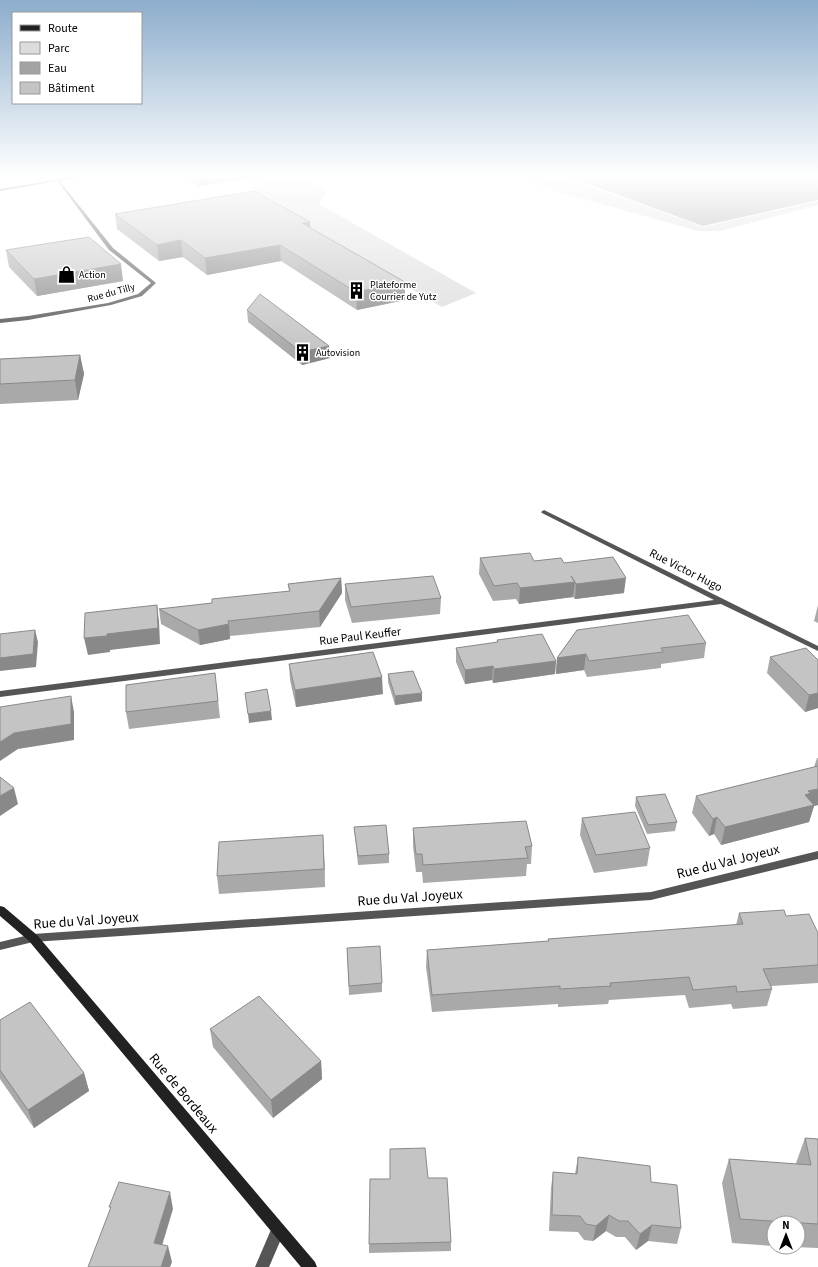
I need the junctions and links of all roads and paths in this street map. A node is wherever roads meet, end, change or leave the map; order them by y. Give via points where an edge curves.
1 (99, 234) edge
2 (0, 322) edge
3 (544, 512) dead end
4 (723, 601) junction
5 (818, 649) edge
6 (0, 694) edge
7 (818, 855) edge
8 (0, 910) edge
9 (33, 938) junction
10 (0, 946) edge
11 (278, 1230) junction
12 (262, 1267) edge
13 (310, 1267) edge

1 - 2 street, Rue du Tilly via 111,249 154,283 140,295 109,304
3 - 4 street, Rue Victor Hugo
4 - 5 street, Rue Victor Hugo
4 - 6 street, Rue Paul Keuffer
7 - 9 street, Rue du Val Joyeux via 651,896
8 - 9 street, Rue de Bordeaux
9 - 10 street, Rue du Val Joyeux
9 - 11 street, Rue de Bordeaux
11 - 12 street
11 - 13 street, Rue de Bordeaux

